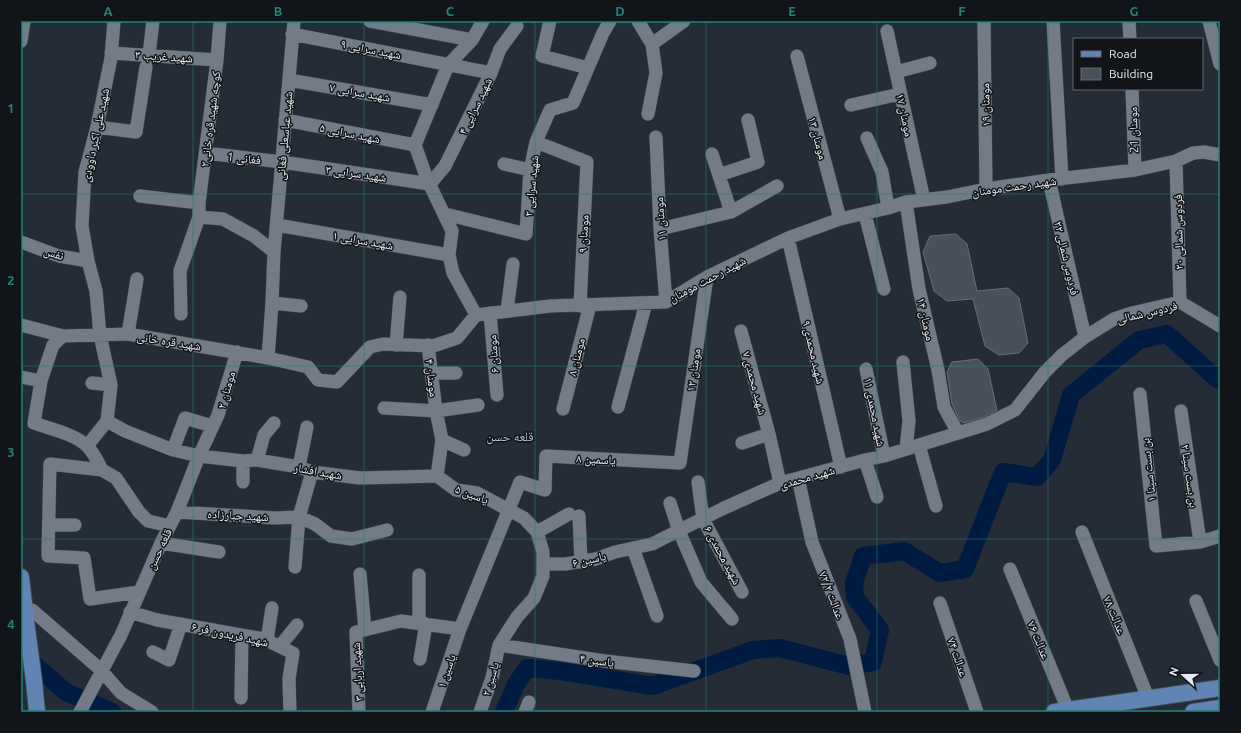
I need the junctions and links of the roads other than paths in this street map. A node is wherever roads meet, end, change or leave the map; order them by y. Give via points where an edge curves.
1 (24, 21) edge
2 (114, 21) edge
3 (153, 21) edge
4 (220, 21) edge
5 (370, 21) edge
6 (483, 21) edge
7 (550, 21) edge
8 (610, 21) edge
9 (638, 21) edge
10 (684, 21) edge
11 (984, 21) edge
12 (1053, 21) edge
13 (1129, 21) edge
14 (1209, 21) edge
15 (517, 26) dead end
16 (293, 27) edge
17 (886, 31) dead end
18 (1130, 38) edge
19 (472, 40) junction
20 (21, 41) edge
21 (652, 44) junction
22 (111, 52) junction
23 (796, 56) dead end
24 (217, 60) junction
25 (148, 61) junction
26 (930, 63) dead end
27 (449, 64) junction
28 (1220, 64) edge
29 (588, 68) junction
30 (896, 72) junction
31 (491, 73) junction
32 (288, 80) junction
33 (1132, 90) edge
34 (900, 94) junction
35 (432, 105) junction
36 (851, 105) dead end
37 (648, 114) dead end
38 (285, 120) junction
39 (748, 120) dead end
40 (97, 127) junction
41 (656, 137) dead end
42 (867, 138) dead end
43 (536, 142) junction
44 (415, 145) junction
45 (206, 153) junction
46 (712, 154) dead end
47 (1220, 155) edge
48 (1176, 161) junction
49 (282, 162) junction
50 (504, 164) dead end
51 (530, 170) junction
52 (1135, 170) junction
53 (719, 176) junction
54 (1062, 179) junction
55 (1049, 180) junction
56 (430, 184) junction
57 (777, 186) dead end
58 (986, 189) junction
59 (140, 196) dead end
60 (924, 200) junction
61 (906, 202) junction
62 (199, 203) junction
63 (888, 208) junction
64 (730, 212) junction
65 (444, 214) junction
66 (865, 214) junction
67 (199, 217) junction
68 (840, 219) junction
69 (277, 225) junction
70 (660, 229) junction
71 (788, 238) junction
72 (21, 242) edge
73 (274, 252) junction
74 (450, 255) junction
75 (88, 261) junction
76 (513, 264) dead end
77 (707, 276) junction
78 (137, 279) dead end
79 (884, 289) dead end
80 (400, 297) dead end
81 (666, 302) junction
82 (1180, 302) junction
83 (646, 303) junction
84 (272, 304) junction
85 (585, 305) junction
86 (301, 306) dead end
87 (508, 311) junction
88 (490, 313) junction
89 (181, 314) dead end
90 (476, 315) junction
91 (21, 325) edge
92 (1220, 326) edge
93 (741, 332) dead end
94 (128, 334) junction
95 (100, 335) junction
96 (63, 336) junction
97 (1085, 337) junction
98 (396, 345) junction
99 (428, 345) junction
100 (237, 352) junction
101 (268, 358) junction
102 (903, 362) dead end
103 (866, 369) dead end
104 (431, 373) junction
105 (456, 373) dead end
106 (21, 377) edge
107 (41, 381) junction
108 (92, 383) dead end
109 (111, 384) junction
110 (1140, 394) dead end
111 (496, 395) dead end
112 (478, 405) dead end
113 (618, 407) dead end
114 (384, 408) dead end
115 (563, 409) dead end
116 (436, 411) junction
117 (1181, 411) dead end
118 (107, 421) junction
119 (274, 423) dead end
120 (987, 424) joint
121 (212, 426) junction
122 (307, 427) dead end
123 (958, 433) junction
124 (769, 434) junction
125 (442, 440) junction
126 (742, 443) dead end
127 (919, 445) junction
128 (87, 446) junction
129 (906, 449) junction
130 (173, 450) junction
131 (464, 450) dead end
132 (199, 456) junction
133 (884, 456) junction
134 (257, 460) junction
135 (865, 460) junction
136 (243, 461) junction
137 (680, 463) joint
138 (299, 467) junction
139 (841, 467) junction
140 (102, 470) junction
141 (312, 472) junction
142 (437, 476) junction
143 (798, 478) junction
144 (243, 482) dead end
145 (520, 482) joint
146 (698, 482) dead end
147 (780, 483) junction
148 (877, 496) dead end
149 (670, 503) dead end
150 (936, 506) dead end
151 (509, 510) junction
152 (177, 512) junction
153 (299, 517) junction
154 (703, 519) junction
155 (49, 525) junction
156 (75, 525) dead end
157 (170, 526) junction
158 (387, 530) dead end
159 (679, 531) junction
160 (537, 532) junction
161 (1082, 532) dead end
162 (1220, 536) edge
163 (1200, 542) junction
164 (161, 543) junction
165 (633, 548) junction
166 (219, 552) dead end
167 (581, 562) junction
168 (543, 564) junction
169 (295, 567) dead end
170 (1010, 569) dead end
171 (360, 574) dead end
172 (419, 575) dead end
173 (21, 577) edge
174 (139, 592) junction
175 (742, 592) dead end
176 (1196, 601) dead end
177 (940, 603) dead end
178 (272, 608) dead end
179 (130, 612) junction
180 (29, 615) junction
181 (657, 616) dead end
182 (732, 619) dead end
183 (181, 624) junction
184 (422, 624) junction
185 (298, 625) dead end
186 (460, 629) junction
187 (360, 631) junction
188 (242, 635) junction
189 (267, 640) junction
190 (499, 645) junction
191 (280, 646) junction
192 (153, 652) dead end
193 (420, 659) dead end
194 (1220, 660) edge
195 (101, 670) junction
196 (694, 671) dead end
197 (1220, 688) edge
198 (241, 698) dead end
199 (1148, 698) junction
200 (1220, 708) edge
201 (80, 711) edge
202 (1061, 711) edge
203 (37, 712) edge
204 (152, 712) edge
205 (290, 712) edge
206 (359, 712) edge
207 (432, 712) edge
208 (480, 712) edge
209 (865, 712) edge
210 (976, 712) edge
211 (1193, 712) edge

1 - 20 street
2 - 22 street, شهید علی اکبر داوودی
3 - 25 street
4 - 24 street, کوچه شهید قره خانی۲
5 - 19 street
6 - 19 street
7 - 29 street via 542,56
8 - 29 street, شهید سرایی ۲
9 - 21 street
10 - 21 street
11 - 58 street, مومنان ۱۹
12 - 54 street
13 - 18 street
14 - 28 street
15 - 31 street, شهید سرایی ۴ via 500,49
16 - 27 street, شهید سرایی ۹
16 - 32 street, شهید عباسعلی فغانی
17 - 30 street, مومنان ۱۷
19 - 27 street
21 - 37 street via 656,73
22 - 25 street, ۳ شهید غریب
22 - 40 street, شهید علی اکبر داوودی
23 - 68 street, مومنان ۱۳
24 - 25 street, ۳ شهید غریب
24 - 45 street, کوچه شهید قره خانی۲
25 - 40 street via 136,132
26 - 30 street
27 - 31 street, شهید سرایی ۹
27 - 35 street
29 - 43 street, شهید سرایی ۲ via 573,103 550,110
30 - 34 street, مومنان ۱۷
31 - 56 street, شهید سرایی ۴ via 444,166
32 - 35 street, شهید سرایی ۷
32 - 38 street, شهید عباسعلی فغانی
33 - 52 street, مومنان 21
34 - 36 street
34 - 60 street, مومنان ۱۷
35 - 44 street
38 - 44 street, شهید سرایی ۵
38 - 49 street, شهید عباسعلی فغانی
39 - 53 street via 758,162
40 - 75 street, شهید علی اکبر داوودی via 85,172 82,226
41 - 70 street, مومنان ۱۱
42 - 63 street via 882,172
43 - 51 street, شهید سرایی ۲
43 - 85 street, مومنان ۹ via 587,162
44 - 56 street
45 - 49 street, فغانی 1
45 - 62 street, کوچه شهید قره خانی۲
46 - 53 street
47 - 48 street, شهید رحمت مومنان via 1193,153
48 - 52 street, شهید رحمت مومنان
48 - 82 street, فردوس شمالی ۲۰
49 - 56 street, شهید سرایی ۳
49 - 69 street, شهید عباسعلی فغانی
50 - 51 street
51 - 65 street, شهید سرایی ۲ via 526,234
52 - 54 street, شهید رحمت مومنان
53 - 64 street
54 - 55 street, شهید رحمت مومنان
55 - 58 street, شهید رحمت مومنان
55 - 97 street, فردوس شمالی ۲۲
56 - 65 street
57 - 64 street
58 - 60 street, شهید رحمت مومنان
59 - 62 street
60 - 61 street, شهید رحمت مومنان
61 - 63 street, شهید رحمت مومنان
61 - 123 street, مومنان ۱۴ via 919,289 944,407
62 - 67 street, کوچه شهید قره خانی۲
63 - 66 street, شهید رحمت مومنان
64 - 70 street
65 - 74 street via 452,232
66 - 68 street, شهید رحمت مومنان
66 - 79 street
67 - 73 street via 223,219 254,236
67 - 89 street, کوچه شهید قره خانی۲ via 180,271
68 - 71 street, شهید رحمت مومنان
69 - 73 street, شهید عباسعلی فغانی
69 - 74 street, شهید سرایی ۱
70 - 81 street, مومنان ۱۱
71 - 77 street, شهید رحمت مومنان
71 - 139 street, ۹ شهید محمدی
72 - 75 street, نفس via 59,256
73 - 84 street, شهید عباسعلی فغانی
74 - 90 street via 453,274
75 - 95 street, شهید علی اکبر داوودی via 96,292
76 - 87 street
77 - 81 street, شهید رحمت مومنان
77 - 137 street, مومنان ۱۲
78 - 94 street
80 - 98 street
81 - 83 street, شهید رحمت مومنان
82 - 92 street, فردوس شمالی
82 - 97 street, فردوس شمالی via 1114,319
83 - 85 street, شهید رحمت مومنان
83 - 113 street
84 - 86 street
84 - 101 street, شهید عباسعلی فغانی
85 - 87 street, شهید رحمت مومنان
85 - 115 street, مومنان ۸
87 - 88 street, شهید رحمت مومنان
88 - 90 street, شهید رحمت مومنان
88 - 111 street, مومنان ۶
90 - 99 street via 457,338 433,346
91 - 96 street, شهید قره خانی
93 - 124 street, شهید محمدی ۷
94 - 95 street, شهید قره خانی
94 - 100 street, شهید قره خانی
95 - 96 street, شهید قره خانی
95 - 109 street, شهید علی اکبر داوودی
96 - 107 street via 53,345
97 - 120 street, فردوس شمالی via 1045,372 1015,410
98 - 99 street
98 - 101 street via 370,347 336,382 318,380 308,367
99 - 104 street, ۴ مومنان
100 - 101 street
100 - 121 street, ۲ مومنان via 218,415
102 - 129 street via 909,421
103 - 133 street, ۱۱ شهید محمدی
104 - 105 street
104 - 116 street, ۴ مومنان
106 - 107 street
107 - 128 street via 34,423 70,435
108 - 109 street
109 - 118 street, شهید علی اکبر داوودی
110 - 163 street, ۱ بن بست سینا via 1156,546
112 - 116 street
114 - 116 street
116 - 125 street, ۴ مومنان
117 - 163 street, ۲ بن بست سینا
118 - 128 street
118 - 130 street, شهید افشار
119 - 134 street via 264,435
120 - 123 street, شهید محمدی
121 - 130 street via 185,418
121 - 132 street, قلعه حسن
122 - 138 street
123 - 127 street, شهید محمدی
124 - 126 street
124 - 147 street, شهید محمدی ۷
125 - 131 street
125 - 142 street, ۴ مومنان
127 - 129 street, شهید محمدی
127 - 150 street
128 - 140 street
129 - 133 street, شهید محمدی
130 - 132 street, شهید افشار
132 - 136 street, شهید افشار
132 - 152 street, قلعه حسن
133 - 135 street, شهید محمدی
134 - 136 street, شهید افشار
134 - 138 street, شهید افشار
135 - 139 street, شهید محمدی
135 - 148 street
136 - 144 street
137 - 145 street, یاسمین ۸ via 546,456 545,490
138 - 141 street, شهید افشار
139 - 143 street, شهید محمدی
140 - 155 street via 50,464
140 - 157 street via 116,478 138,512 148,521
141 - 142 street, شهید افشار via 360,478
141 - 153 street
142 - 151 street, یاسین ۵ via 456,490 477,494
143 - 147 street, شهید محمدی
143 - 209 street, عدالت ۷۲/۲ via 812,542 850,639
145 - 151 street, یاسین ۱
146 - 154 street
147 - 154 street, شهید محمدی
149 - 159 street
151 - 160 street, یاسین ۵ via 524,518
151 - 186 street, یاسین ۱
152 - 153 street, شهید جبارزاده
152 - 157 street, قلعه حسن
153 - 158 street via 315,524 331,536 352,539
153 - 169 street
154 - 159 street, شهید محمدی
154 - 175 street, ۶ شهید محمدی
155 - 156 street
155 - 174 street via 48,556 84,558 90,599
157 - 164 street, قلعه حسن
159 - 165 street, شهید محمدی via 652,544
159 - 182 street via 701,582
160 - 167 street via 574,515
160 - 168 street via 543,552
161 - 199 street, ۷۸ عدالت
162 - 163 street
164 - 166 street
164 - 174 street, قلعه حسن
165 - 167 street, یاسین ۶
165 - 181 street
167 - 168 street, یاسین ۶
168 - 190 street via 544,576 534,598 517,617
170 - 202 street, عدالت ۷۶
171 - 187 street, شهید اربابی ۳
172 - 184 street
173 - 180 main road
174 - 179 street, قلعه حسن
176 - 194 street
177 - 210 street, عدالت ۷۴
178 - 189 street
179 - 183 street, شهید فریدون فر ۶
179 - 195 street, قلعه حسن via 121,635
180 - 195 street
180 - 203 main road
183 - 188 street, شهید فریدون فر ۶
183 - 192 street via 169,660
184 - 186 street
184 - 187 street via 401,621
184 - 193 street
185 - 191 street
186 - 207 street, یاسین ۱
187 - 206 street, شهید اربابی ۳
188 - 189 street, شهید فریدون فر ۶
188 - 198 street
189 - 191 street, شهید فریدون فر ۶
190 - 196 street, یاسین ۴
190 - 208 street, یاسین ۲ via 492,678
191 - 205 street, شهید فریدون فر ۶ via 293,653 289,679
195 - 201 street, قلعه حسن
195 - 204 street via 121,693
197 - 199 main road
199 - 202 main road
200 - 211 main road

